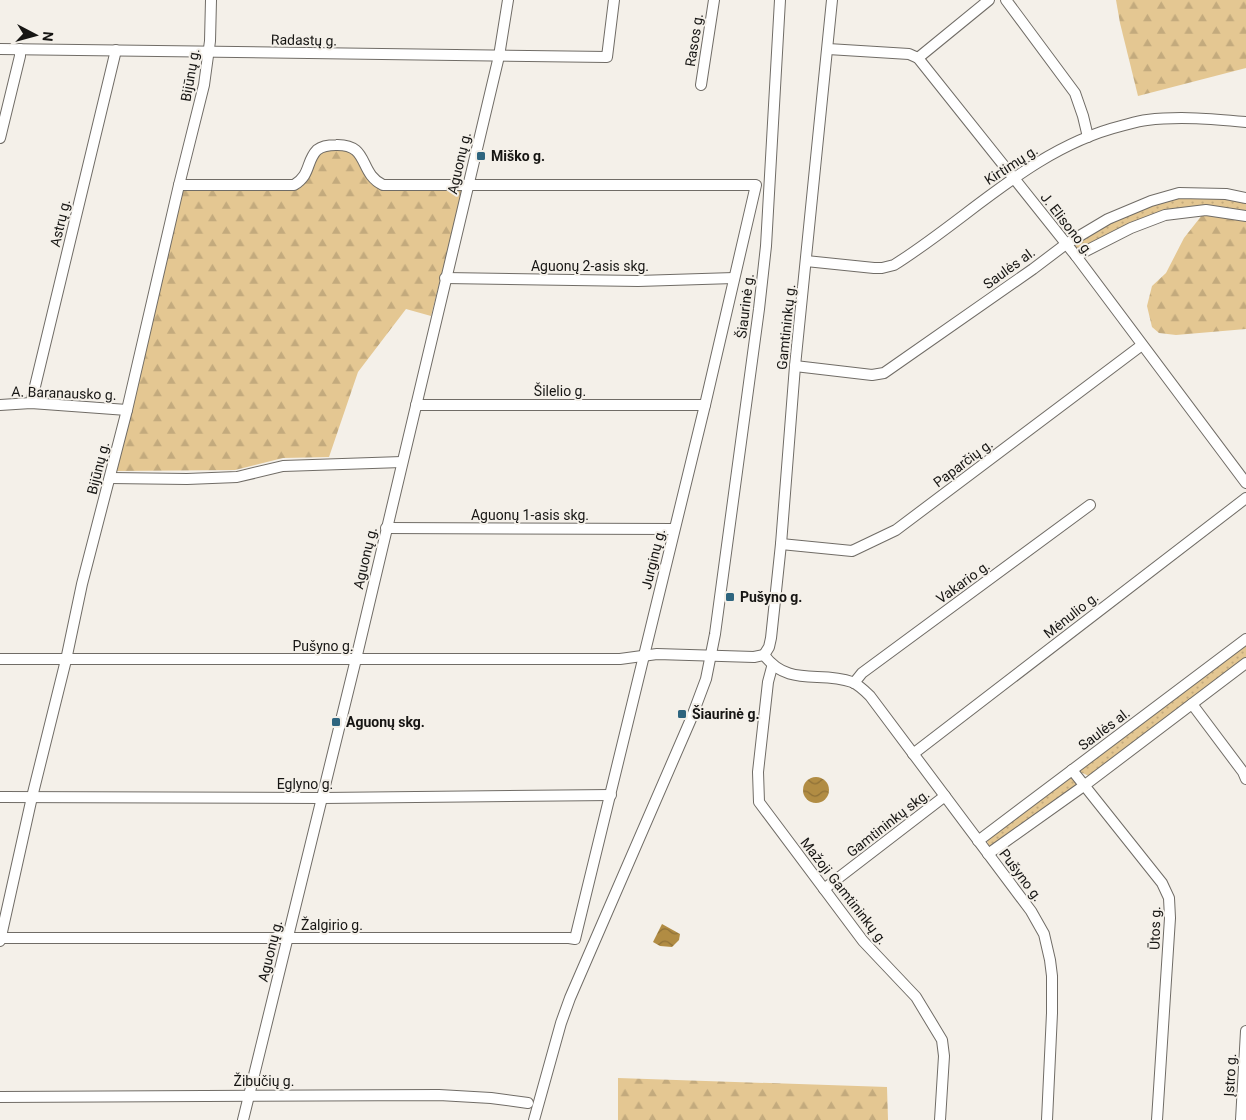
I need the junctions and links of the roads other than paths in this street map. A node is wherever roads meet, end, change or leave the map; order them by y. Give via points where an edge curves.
1 (211, 0) edge
2 (508, 0) edge
3 (614, 0) edge
4 (714, 0) edge
5 (780, 0) edge
6 (832, 0) edge
7 (989, 0) edge
8 (1006, 0) edge
9 (0, 49) edge
10 (20, 49) junction
11 (828, 49) junction
12 (116, 50) junction
13 (209, 53) junction
14 (499, 56) junction
15 (918, 58) junction
16 (701, 85) dead end
17 (1246, 122) edge
18 (1088, 137) junction
19 (0, 138) edge
20 (1013, 178) junction
21 (179, 184) junction
22 (468, 184) junction
23 (1246, 198) edge
24 (1246, 216) edge
25 (1066, 244) junction
26 (1076, 256) junction
27 (806, 262) junction
28 (446, 278) junction
29 (734, 278) junction
30 (1142, 345) junction
31 (795, 366) junction
32 (31, 404) junction
33 (0, 405) edge
34 (416, 405) junction
35 (704, 405) junction
36 (127, 410) junction
37 (402, 462) junction
38 (110, 478) junction
39 (1246, 483) edge
40 (1246, 498) edge
41 (1090, 505) dead end
42 (386, 528) junction
43 (674, 529) junction
44 (781, 544) junction
45 (1246, 639) edge
46 (764, 655) junction
47 (643, 656) junction
48 (711, 656) junction
49 (0, 659) edge
50 (66, 660) junction
51 (356, 660) junction
52 (1246, 663) edge
53 (772, 666) junction
54 (854, 683) junction
55 (1192, 704) junction
56 (913, 754) junction
57 (1072, 770) junction
58 (1246, 779) edge
59 (1085, 785) junction
60 (610, 796) junction
61 (945, 796) junction
62 (0, 797) edge
63 (32, 797) junction
64 (322, 798) junction
65 (978, 841) junction
66 (988, 854) junction
67 (824, 889) junction
68 (287, 938) junction
69 (0, 939) edge
70 (575, 939) joint
71 (1246, 1031) edge
72 (250, 1094) junction
73 (0, 1097) edge
74 (528, 1103) dead end
75 (243, 1120) edge
76 (534, 1120) edge
77 (940, 1120) edge
78 (1047, 1120) edge
79 (1157, 1120) edge
80 (1241, 1120) edge

1 - 13 street, Bijūnų g.
2 - 14 street, Aguonų g.
3 - 14 street, Radastų g. via 607,57
4 - 16 street, Rasos g.
5 - 48 street, Šiaurinė g. via 766,246
6 - 11 street, Gamtininkų g.
7 - 15 street
8 - 18 street via 1076,93
9 - 10 street, Radastų g.
10 - 12 street, Radastų g.
10 - 19 street
11 - 15 street via 909,54
11 - 27 street, Gamtininkų g.
12 - 13 street, Radastų g.
12 - 32 street, Astrų g.
13 - 14 street, Radastų g.
13 - 21 street, Bijūnų g.
14 - 22 street, Aguonų g.
15 - 20 street, J. Elisono g.
17 - 18 street, Kirtimų g. via 1186,118 1146,120
18 - 20 street, Kirtimų g.
20 - 25 street, J. Elisono g.
20 - 27 street, Kirtimų g. via 894,265 874,268
21 - 22 street via 294,185 305,175 318,149 338,145 355,149 375,181 382,185
21 - 36 street, Bijūnų g.
22 - 28 street, Aguonų g.
22 - 29 street, Jurginų g. via 756,185
23 - 25 street, Saulės al. via 1226,194 1179,193 1108,219
24 - 26 street via 1206,210 1165,215
25 - 26 street, J. Elisono g.
25 - 31 street, Saulės al. via 884,373 872,375
26 - 30 street, J. Elisono g.
27 - 31 street, Gamtininkų g.
28 - 29 street, Aguonų 2-asis skg. via 638,281
28 - 34 street, Aguonų g.
29 - 35 street, Jurginų g.
30 - 39 street, J. Elisono g.
30 - 44 street, Paparčių g. via 896,530 852,551
31 - 44 street, Gamtininkų g.
32 - 33 street, A. Baranausko g.
32 - 36 street, A. Baranausko g.
34 - 35 street, Šilelio g.
34 - 37 street, Aguonų g.
35 - 43 street, Jurginų g.
36 - 38 street, Bijūnų g.
37 - 38 street via 283,466 238,476 187,479
37 - 42 street, Aguonų g.
38 - 50 street, Bijūnų g.
40 - 56 street, Mėnulio g.
41 - 54 street, Vakario g. via 862,673
42 - 43 street, Aguonų 1-asis skg.
42 - 51 street, Aguonų g.
43 - 47 street, Jurginų g.
44 - 46 street, Gamtininkų g. via 769,647
45 - 57 street, Saulės al.
46 - 48 street, Pušyno g. via 754,658
46 - 53 street
47 - 48 street, Pušyno g.
47 - 51 street, Pušyno g. via 611,659
47 - 60 street, Jurginų g.
48 - 76 street, Šiaurinė g. via 691,719 567,1006
49 - 50 street, Pušyno g.
50 - 51 street, Pušyno g.
50 - 63 street, Bijūnų g.
51 - 64 street, Aguonų g.
52 - 55 street
53 - 54 street via 797,676
53 - 67 street, Mažoji Gamtininkų g. via 759,763 759,802
54 - 56 street, Pušyno g. via 870,696
55 - 58 street
55 - 59 street
56 - 61 street, Pušyno g.
57 - 59 street, Ūtos g.
57 - 65 street, Saulės al.
59 - 66 street
59 - 79 street, Ūtos g. via 1162,883 1169,898
60 - 64 street, Eglyno g.
60 - 70 street, Jurginų g.
61 - 65 street, Pušyno g.
61 - 67 street, Gamtininkų skg.
62 - 63 street, Eglyno g.
63 - 64 street, Eglyno g.
63 - 69 street, Bijūnų g.
64 - 68 street, Aguonų g.
65 - 66 street, Pušyno g.
66 - 78 street, Pušyno g. via 1032,911 1047,944 1052,976
67 - 77 street, Mažoji Gamtininkų g. via 863,941 916,997 942,1040
68 - 69 street, Žalgirio g.
68 - 70 street, Žalgirio g.
68 - 72 street, Aguonų g.
71 - 80 street, Įstro g.
72 - 73 street, Žibučių g.
72 - 74 street, Žibučių g. via 439,1095
72 - 75 street, Aguonų g.

